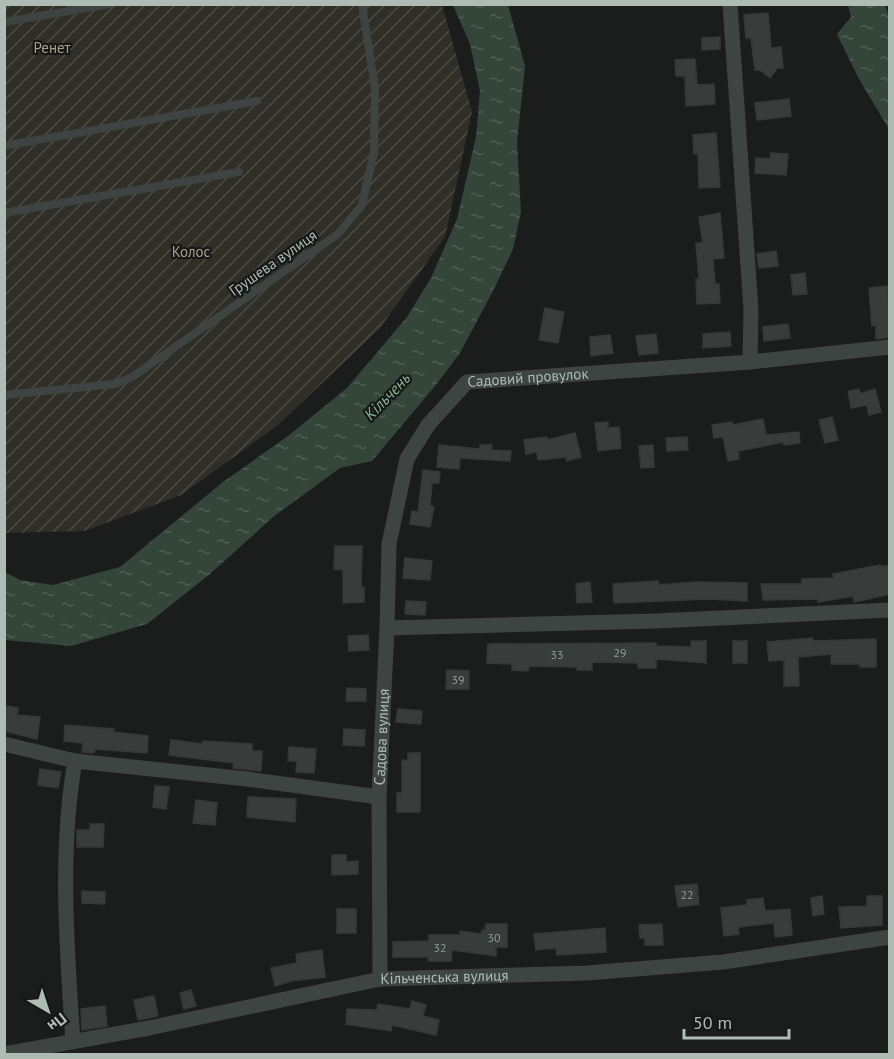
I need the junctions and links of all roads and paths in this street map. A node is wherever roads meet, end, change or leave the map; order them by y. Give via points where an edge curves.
1 (110, 4) edge
2 (362, 4) edge
3 (730, 4) edge
4 (4, 22) edge
5 (257, 101) dead end
6 (4, 146) edge
7 (239, 172) dead end
8 (4, 213) edge
9 (890, 347) edge
10 (750, 362) junction
11 (4, 395) edge
12 (890, 610) edge
13 (387, 628) junction
14 (4, 744) edge
15 (75, 761) junction
16 (379, 798) junction
17 (890, 937) edge
18 (380, 979) junction
19 (73, 1042) junction
20 (4, 1054) edge

1 - 4 lane
2 - 11 lane, Грушева вулиця via 375,89 374,152 362,205 338,234 132,377 115,384
3 - 10 street via 750,277
5 - 6 lane
7 - 8 lane
9 - 10 street, Садовий провулок
10 - 13 street, Садовий провулок via 467,382 428,425 407,459 389,544
12 - 13 street
13 - 16 street, Садова вулиця
14 - 15 street, Садова вулиця
15 - 16 street, Садова вулиця
15 - 19 street via 67,809
16 - 18 street
17 - 18 street, Кільченська вулиця via 723,962 587,973
18 - 19 street, Кільченська вулиця
19 - 20 street, Кільченська вулиця

